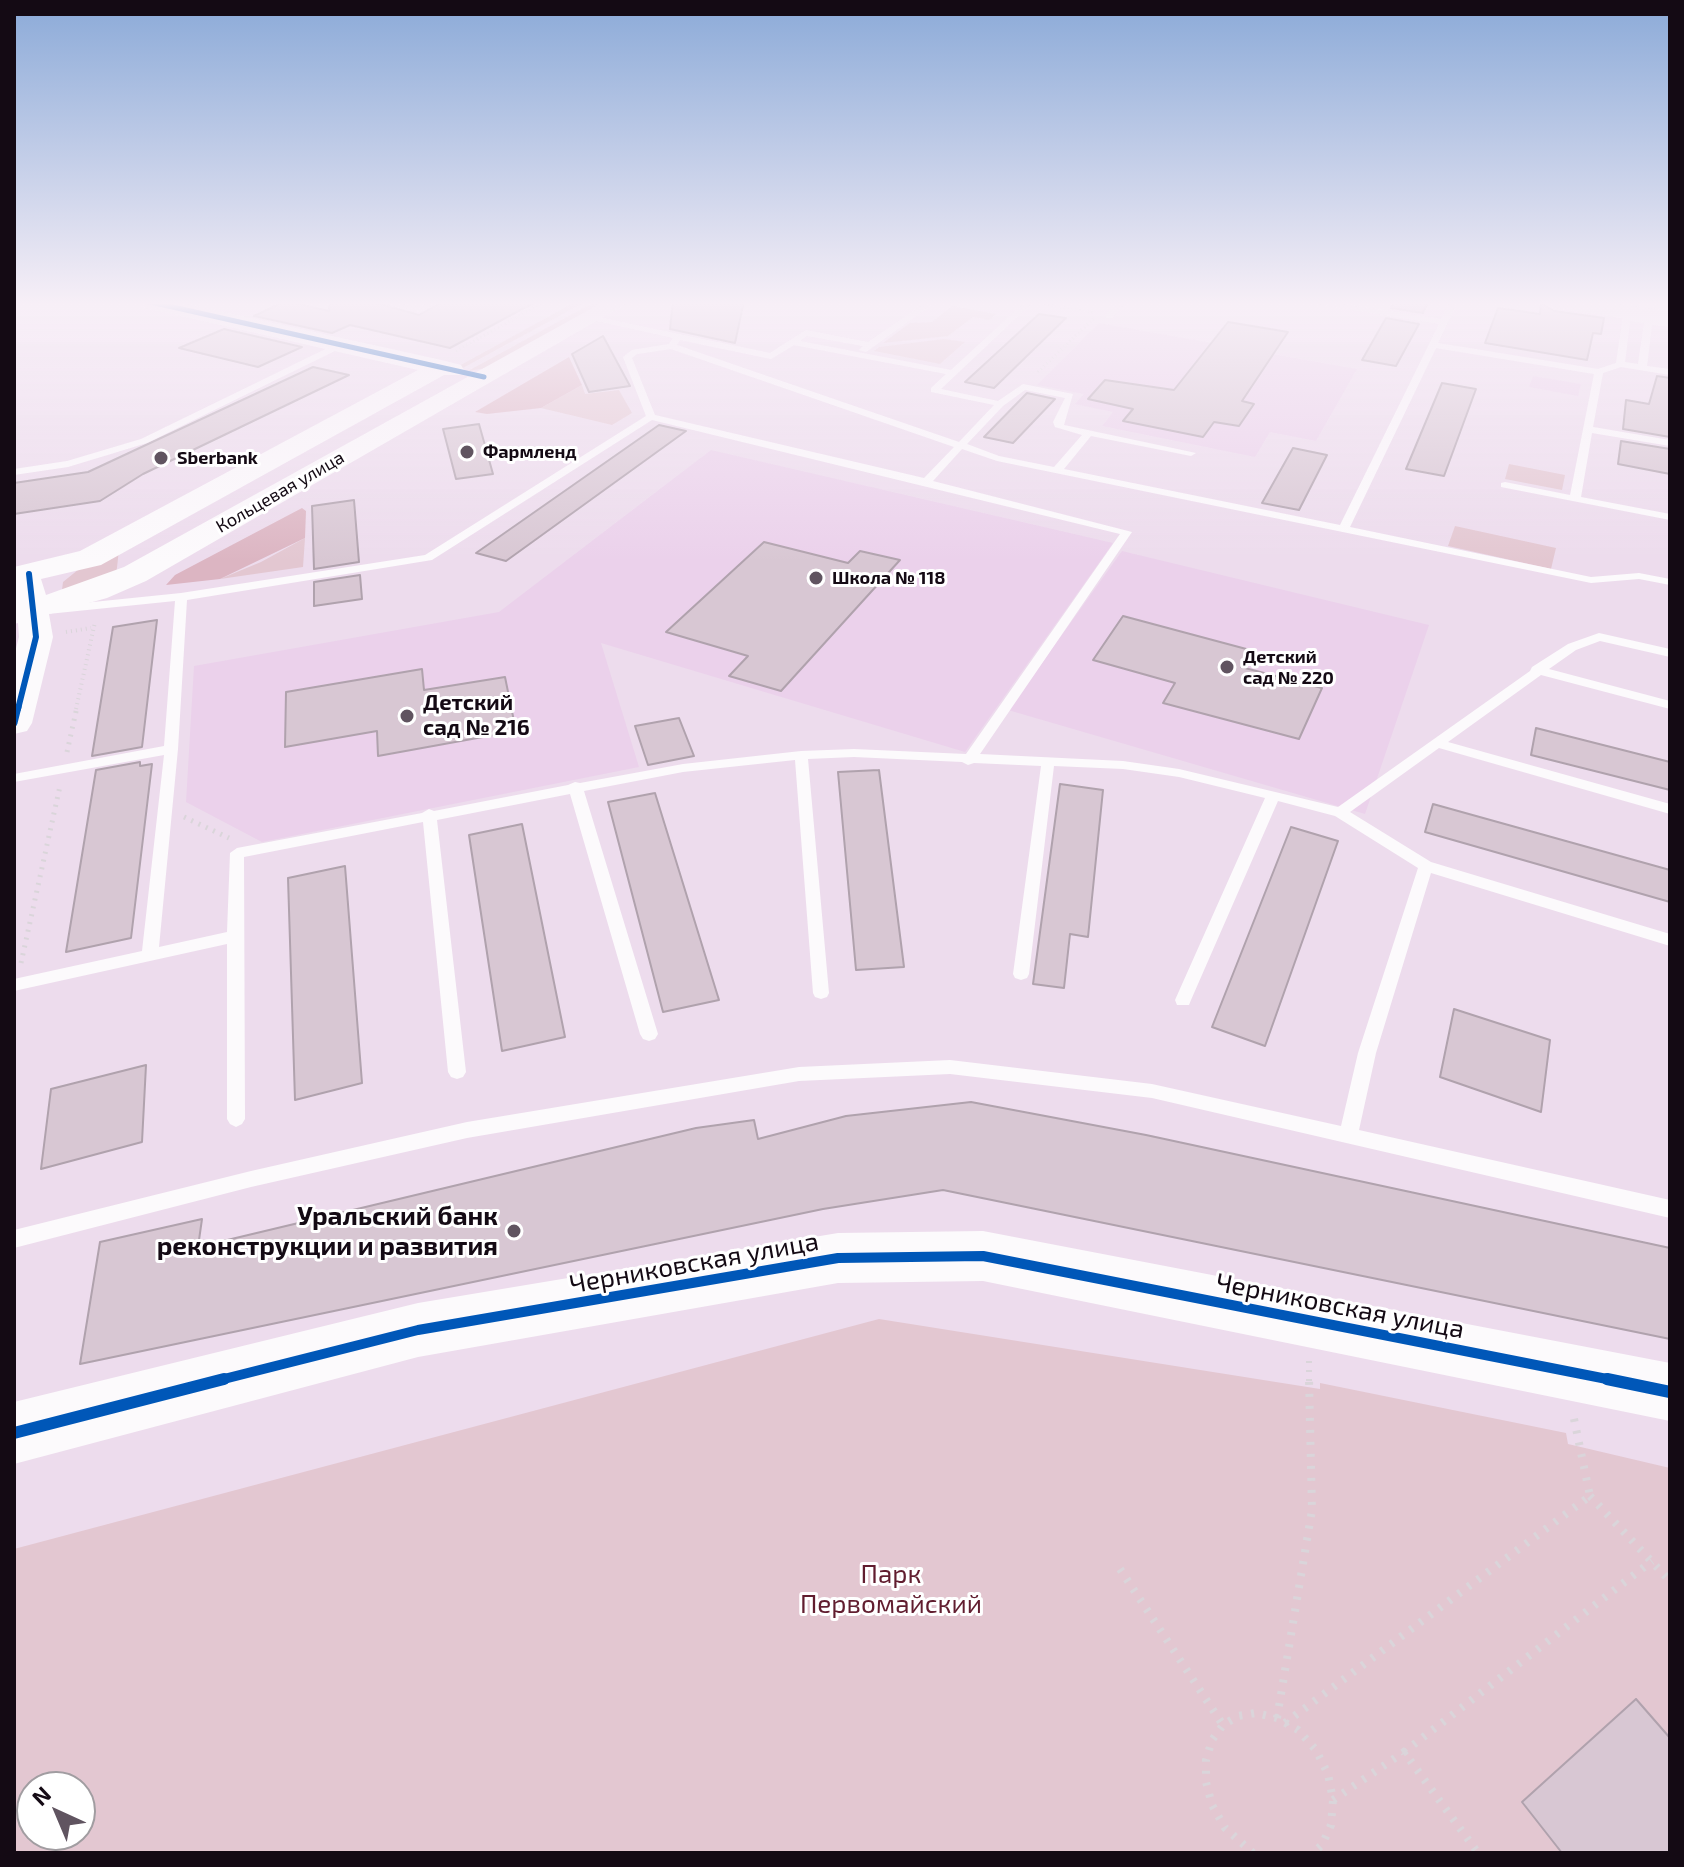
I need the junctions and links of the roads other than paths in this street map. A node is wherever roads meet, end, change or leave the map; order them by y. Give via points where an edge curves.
1 (252, 388) edge
2 (400, 388) edge
3 (464, 388) edge
4 (639, 388) edge
5 (801, 388) edge
6 (936, 388) edge
7 (1021, 388) edge
8 (1029, 388) edge
9 (1412, 388) edge
10 (1596, 388) edge
11 (1000, 404) junction
12 (651, 417) junction
13 (1588, 429) junction
14 (1089, 433) junction
15 (1670, 443) edge
16 (959, 446) junction
17 (1191, 453) dead end
18 (1057, 470) junction
19 (14, 472) edge
20 (926, 482) junction
21 (1505, 485) dead end
22 (1575, 498) junction
23 (1670, 517) edge
24 (1345, 527) junction
25 (22, 575) edge
26 (1670, 582) edge
27 (181, 597) junction
28 (22, 612) edge
29 (1670, 653) edge
30 (1536, 670) junction
31 (1670, 705) edge
32 (14, 723) edge
33 (1436, 743) junction
34 (171, 749) junction
35 (801, 755) junction
36 (968, 761) junction
37 (1048, 762) junction
38 (14, 778) edge
39 (575, 786) junction
40 (1273, 796) junction
41 (1670, 809) edge
42 (1340, 812) junction
43 (429, 814) junction
44 (1426, 866) junction
45 (235, 936) junction
46 (1670, 940) edge
47 (150, 955) junction
48 (1021, 974) dead end
49 (14, 985) edge
50 (821, 993) dead end
51 (1183, 1000) dead end
52 (649, 1034) dead end
53 (457, 1072) dead end
54 (236, 1119) dead end
55 (1348, 1137) junction
56 (1670, 1209) edge
57 (14, 1239) edge
58 (1670, 1392) edge
59 (14, 1433) edge

1 - 19 lane via 144,441 68,464
2 - 25 main road, Кольцевая улица via 90,558
3 - 28 main road, Кольцевая улица via 135,574
4 - 12 lane
5 - 16 lane
6 - 11 lane
7 - 11 lane
8 - 14 lane via 1070,396 1060,427
9 - 24 lane
10 - 13 lane
11 - 16 lane
12 - 20 lane
12 - 27 lane via 428,558
13 - 15 lane
13 - 22 lane
14 - 17 lane
14 - 18 lane
16 - 18 lane
16 - 20 lane
18 - 24 lane
20 - 36 lane via 1127,532
21 - 22 lane
22 - 23 lane
24 - 26 lane via 1591,580 1639,576
25 - 28 main road
27 - 28 lane
27 - 34 lane
28 - 32 main road via 36,637
29 - 30 lane via 1599,637
30 - 31 lane
30 - 33 lane
33 - 41 lane
33 - 42 lane
34 - 38 lane
34 - 47 lane
35 - 36 lane
35 - 39 lane
35 - 50 lane
36 - 37 lane
37 - 40 lane via 1179,773
37 - 48 lane
39 - 43 lane
39 - 52 lane
40 - 42 lane
40 - 51 lane
42 - 44 lane
43 - 45 lane via 237,853
43 - 53 lane
44 - 46 lane
44 - 55 lane via 1367,1053
45 - 47 lane
45 - 54 lane
47 - 49 lane
55 - 56 lane
55 - 57 lane via 1152,1091 950,1067 799,1074 467,1130
58 - 59 main road, Черниковская улица via 983,1256 838,1258 418,1330

